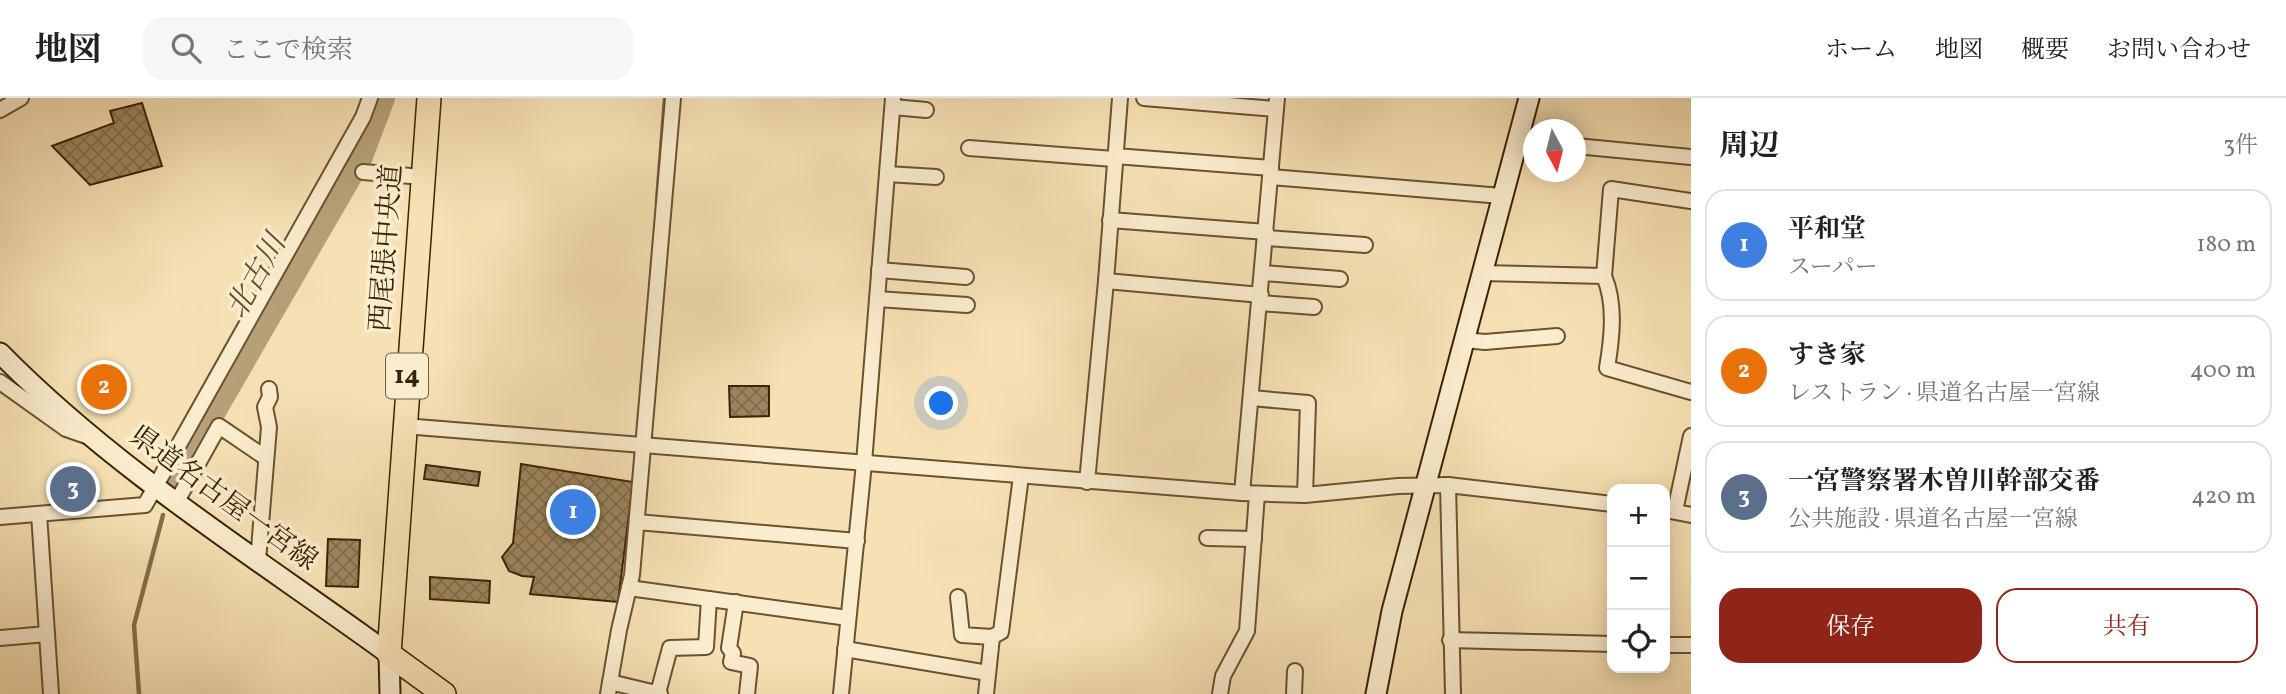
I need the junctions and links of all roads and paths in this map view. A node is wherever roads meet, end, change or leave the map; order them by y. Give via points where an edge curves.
1 (21, 98) edge
2 (370, 98) edge
3 (429, 98) edge
4 (673, 98) edge
5 (1119, 98) edge
6 (1144, 98) edge
7 (1528, 98) edge
8 (893, 103) edge
9 (1277, 103) edge
10 (0, 110) edge
11 (926, 110) dead end
12 (1527, 119) edge
13 (1523, 146) edge
14 (1586, 147) edge
15 (969, 148) dead end
16 (1691, 157) edge
17 (1114, 158) junction
18 (363, 172) dead end
19 (1271, 173) junction
20 (887, 174) junction
21 (423, 177) junction
22 (936, 177) dead end
23 (1502, 195) junction
24 (1691, 201) edge
25 (1110, 220) junction
26 (1266, 235) junction
27 (1365, 245) dead end
28 (879, 270) junction
29 (1263, 273) junction
30 (1481, 273) junction
31 (1604, 276) junction
32 (966, 277) dead end
33 (1340, 279) dead end
34 (1106, 281) junction
35 (877, 299) junction
36 (1260, 299) junction
37 (967, 305) dead end
38 (1314, 307) dead end
39 (1557, 336) dead end
40 (1464, 340) junction
41 (0, 353) edge
42 (0, 382) edge
43 (269, 389) dead end
44 (1691, 392) edge
45 (1251, 398) junction
46 (404, 426) junction
47 (1691, 436) edge
48 (94, 439) junction
49 (644, 444) junction
50 (266, 458) junction
51 (864, 463) junction
52 (1021, 476) junction
53 (1087, 482) junction
54 (1425, 485) junction
55 (1448, 485) junction
56 (155, 486) junction
57 (1249, 494) junction
58 (1305, 495) junction
59 (177, 501) junction
60 (1607, 503) edge
61 (1670, 510) edge
62 (39, 514) junction
63 (1691, 515) edge
64 (0, 517) edge
65 (637, 522) junction
66 (1207, 538) dead end
67 (1254, 539) junction
68 (857, 541) junction
69 (258, 561) junction
70 (629, 588) junction
71 (958, 597) dead end
72 (709, 599) junction
73 (736, 602) junction
74 (848, 618) junction
75 (47, 634) junction
76 (992, 637) junction
77 (0, 638) edge
78 (1450, 640) junction
79 (1607, 644) edge
80 (1670, 645) edge
81 (1691, 645) edge
82 (845, 649) junction
83 (388, 654) junction
84 (1295, 671) dead end
85 (988, 673) junction
86 (609, 688) edge
87 (659, 693) edge
88 (51, 694) edge
89 (390, 694) edge
90 (444, 694) edge
91 (747, 694) edge
92 (841, 694) edge
93 (986, 694) edge
94 (1220, 694) edge
95 (1294, 694) edge
96 (1376, 694) edge
97 (1453, 694) edge

1 - 10 street
2 - 56 street
3 - 21 main road, 西尾張中央道 / 14
4 - 49 street
5 - 17 street
6 - 9 street
7 - 12 street
8 - 11 street
8 - 20 street
9 - 19 street
13 - 23 street
14 - 16 street
15 - 17 street
17 - 19 street
17 - 25 street
18 - 21 street
19 - 23 street
19 - 26 street
20 - 22 street
20 - 28 street
21 - 46 main road, 西尾張中央道 / 14
23 - 30 street
24 - 31 street via 1611,189
25 - 26 street
25 - 34 street
26 - 27 street
26 - 29 street
28 - 32 street
28 - 35 street
29 - 33 street
29 - 36 street
30 - 31 street
30 - 40 street
31 - 44 street via 1612,310 1607,368
34 - 36 street
34 - 53 street
35 - 37 street
35 - 51 street
36 - 38 street
36 - 45 street
39 - 40 street
40 - 54 street
41 - 48 street, 県道名古屋一宮線
42 - 48 street via 66,429
43 - 50 street
45 - 57 street
45 - 58 street via 1308,402
46 - 49 street
46 - 83 main road, 西尾張中央道 / 14
47 - 61 street
48 - 56 street, 県道名古屋一宮線
49 - 51 street
49 - 65 street
50 - 59 street via 219,426
50 - 69 street
51 - 52 street
51 - 68 street
52 - 53 street
52 - 76 street via 1001,632
53 - 57 street
54 - 55 street
54 - 58 street
54 - 96 street
55 - 60 street
55 - 78 street
56 - 59 street, 県道名古屋一宮線
56 - 62 street via 145,505
57 - 58 street
57 - 67 street
59 - 69 street, 県道名古屋一宮線
61 - 63 street
62 - 64 street
62 - 75 street
65 - 68 street
65 - 70 street
66 - 67 street
67 - 94 street via 1247,631 1223,676
68 - 74 street
69 - 83 street, 県道名古屋一宮線
70 - 72 street
70 - 86 street
71 - 76 street via 962,635
72 - 73 street
72 - 87 street via 706,647 670,648
73 - 74 street
73 - 91 street via 729,648 731,662 750,666
74 - 82 street
75 - 77 street
75 - 88 street
76 - 85 street
78 - 79 street
78 - 97 street
80 - 81 street
82 - 85 street
82 - 92 street
83 - 89 street, 14
83 - 90 main road
84 - 95 street
85 - 93 street
86 - 87 street

